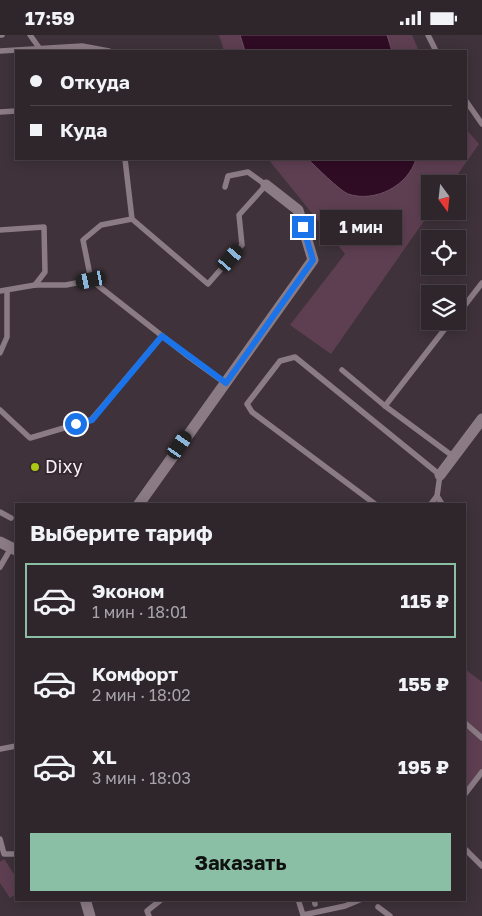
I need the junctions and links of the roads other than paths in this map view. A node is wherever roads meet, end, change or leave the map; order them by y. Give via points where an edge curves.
1 (30, 35) edge
2 (428, 35) edge
3 (40, 50) edge
4 (104, 50) edge
5 (436, 50) edge
6 (0, 51) edge
7 (15, 51) edge
8 (467, 102) edge
9 (15, 111) edge
10 (0, 112) edge
11 (482, 124) edge
12 (125, 160) edge
13 (266, 185) junction
14 (225, 187) dead end
15 (132, 219) junction
16 (0, 230) edge
17 (91, 280) junction
18 (482, 283) edge
19 (35, 285) junction
20 (3, 291) edge
21 (466, 303) edge
22 (444, 330) edge
23 (162, 336) junction
24 (0, 353) edge
25 (342, 370) dead end
26 (226, 383) junction
27 (385, 405) junction
28 (0, 409) edge
29 (482, 419) edge
30 (454, 457) junction
31 (440, 475) junction
32 (437, 496) junction
33 (140, 503) edge
34 (374, 503) edge
35 (432, 503) edge
36 (441, 503) edge
37 (0, 512) edge
38 (11, 518) dead end
39 (0, 542) edge
40 (14, 549) edge
41 (0, 567) edge
42 (466, 724) edge
43 (482, 737) edge
44 (15, 746) edge
45 (0, 749) edge
46 (482, 772) edge
47 (466, 793) edge
48 (0, 839) edge
49 (466, 850) edge
50 (15, 854) edge
51 (482, 866) edge
52 (86, 901) edge
53 (160, 901) edge
54 (298, 901) edge
55 (356, 901) edge
56 (378, 907) dead end
57 (301, 915) edge
58 (90, 916) edge
59 (149, 916) edge
60 (390, 916) edge

1 - 3 lane
2 - 5 lane
3 - 4 lane via 82,46
6 - 7 lane
8 - 11 lane
9 - 10 lane
12 - 15 lane
13 - 14 lane via 248,172 228,176
13 - 15 lane via 239,215 242,245 208,284
13 - 26 street via 298,210 313,260
15 - 17 lane via 101,225 83,240
16 - 19 lane via 44,227 45,272
17 - 19 lane via 66,285
17 - 23 lane
18 - 21 lane
19 - 20 lane
20 - 24 lane via 7,337
22 - 27 lane
23 - 26 lane
23 - 28 lane via 92,420 30,438
25 - 27 lane
26 - 33 street
27 - 30 lane
29 - 30 street
30 - 31 street
31 - 32 lane
31 - 34 lane via 295,357 280,361 246,404 252,412
32 - 35 lane
32 - 36 lane
37 - 38 lane
39 - 40 street
40 - 41 lane
42 - 43 lane
44 - 45 lane
46 - 47 lane
48 - 50 lane via 4,854
49 - 51 lane
52 - 58 street
53 - 59 lane via 147,911
54 - 57 lane
55 - 57 lane
56 - 60 lane

